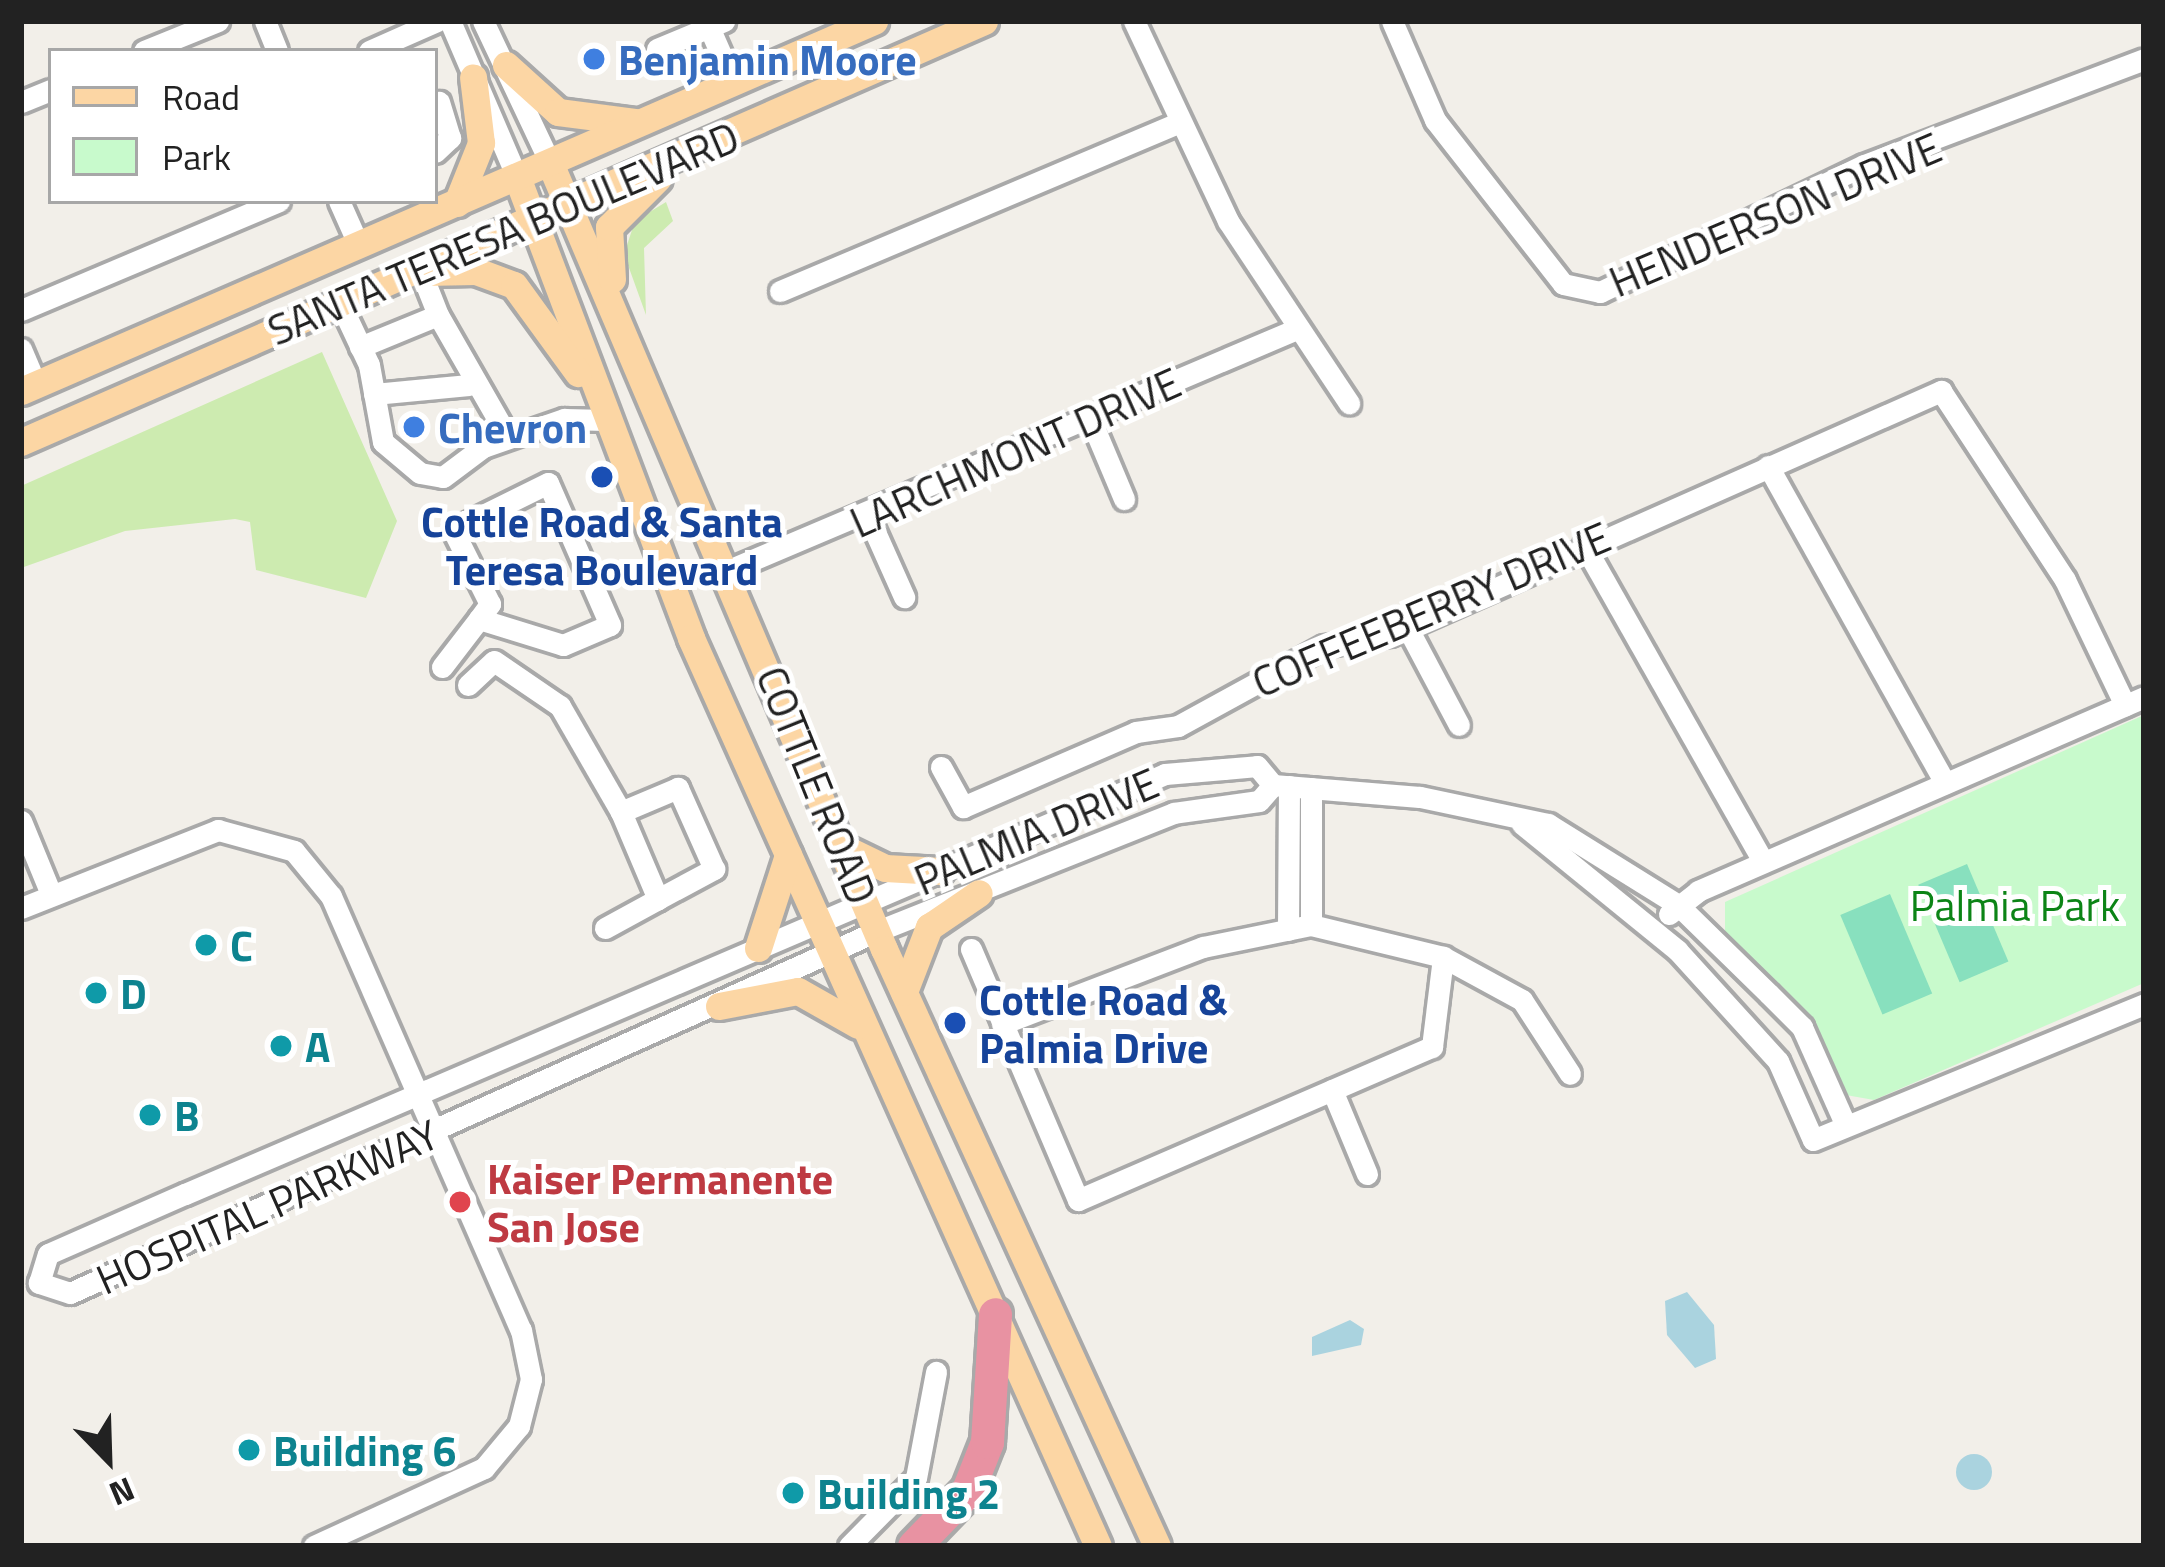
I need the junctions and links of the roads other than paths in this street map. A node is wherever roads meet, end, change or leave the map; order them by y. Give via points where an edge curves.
1 (218, 21) edge
2 (437, 21) edge
3 (450, 21) edge
4 (484, 21) edge
5 (984, 21) edge
6 (1134, 21) edge
7 (1392, 21) edge
8 (871, 22) edge
9 (717, 24) edge
10 (151, 48) edge
11 (376, 48) edge
12 (658, 49) dead end
13 (2144, 59) edge
14 (506, 65) junction
15 (473, 77) junction
16 (734, 82) junction
17 (438, 103) edge
18 (438, 107) edge
19 (640, 122) junction
20 (1178, 123) junction
21 (438, 149) edge
22 (698, 149) junction
23 (550, 163) junction
24 (517, 177) junction
25 (457, 203) junction
26 (272, 204) edge
27 (340, 204) edge
28 (568, 205) junction
29 (533, 220) junction
30 (359, 246) junction
31 (415, 273) junction
32 (780, 291) dead end
33 (340, 303) junction
34 (21, 310) edge
35 (438, 315) junction
36 (1299, 328) junction
37 (626, 335) junction
38 (360, 347) junction
39 (21, 349) edge
40 (469, 385) junction
41 (29, 387) edge
42 (374, 394) junction
43 (1349, 403) dead end
44 (605, 417) junction
45 (1090, 418) junction
46 (508, 437) junction
47 (21, 442) edge
48 (1768, 466) junction
49 (1124, 499) dead end
50 (868, 516) junction
51 (1584, 545) junction
52 (729, 570) junction
53 (904, 597) dead end
54 (478, 619) junction
55 (1406, 625) junction
56 (442, 668) dead end
57 (468, 685) dead end
58 (2134, 701) edge
59 (1459, 725) dead end
60 (941, 767) dead end
61 (1945, 783) junction
62 (1291, 786) junction
63 (621, 812) junction
64 (21, 820) edge
65 (1522, 824) junction
66 (840, 846) junction
67 (788, 855) junction
68 (1763, 862) junction
69 (940, 871) junction
70 (979, 893) junction
71 (51, 894) junction
72 (658, 899) junction
73 (864, 903) junction
74 (1678, 905) junction
75 (21, 908) edge
76 (816, 923) junction
77 (1655, 926) junction
78 (605, 928) dead end
79 (1300, 928) junction
80 (877, 931) junction
81 (758, 948) junction
82 (971, 949) dead end
83 (829, 952) junction
84 (1443, 957) junction
85 (904, 992) junction
86 (2144, 1004) edge
87 (719, 1006) junction
88 (1002, 1024) junction
89 (862, 1027) junction
90 (1570, 1074) dead end
91 (1332, 1090) junction
92 (418, 1095) junction
93 (1846, 1126) junction
94 (435, 1133) junction
95 (1367, 1174) dead end
96 (994, 1314) junction
97 (936, 1372) dead end
98 (314, 1546) edge
99 (849, 1546) edge
100 (914, 1546) edge
101 (1098, 1546) edge
102 (1157, 1546) edge

1 - 10 street
2 - 11 street
3 - 15 street, COTTLE ROAD
4 - 14 street, COTTLE ROAD
5 - 22 main road, SANTA TERESA BOULEVARD
6 - 20 street
7 - 13 street, HENDERSON DRIVE via 1435,120 1563,284 1600,292 1864,165
8 - 16 main road, SANTA TERESA BOULEVARD
9 - 12 street
9 - 16 street
14 - 19 main road via 558,112
14 - 23 street, COTTLE ROAD
15 - 17 street
15 - 24 street, COTTLE ROAD
15 - 25 main road via 481,143
16 - 19 main road, SANTA TERESA BOULEVARD
18 - 21 street via 450,138
19 - 23 main road, SANTA TERESA BOULEVARD
20 - 32 street
20 - 36 street
22 - 28 main road, SANTA TERESA BOULEVARD
22 - 37 main road via 609,227
23 - 24 main road, SANTA TERESA BOULEVARD
23 - 28 main road, COTTLE ROAD
24 - 25 main road, SANTA TERESA BOULEVARD
24 - 29 main road, COTTLE ROAD
25 - 30 main road, SANTA TERESA BOULEVARD
26 - 34 street
27 - 30 street
28 - 29 main road, SANTA TERESA BOULEVARD
28 - 37 main road, COTTLE ROAD
29 - 31 main road, SANTA TERESA BOULEVARD
29 - 44 main road, COTTLE ROAD
30 - 41 main road, SANTA TERESA BOULEVARD
31 - 33 main road, SANTA TERESA BOULEVARD
31 - 35 street
31 - 44 main road via 476,271 514,286
33 - 38 street
33 - 47 main road, SANTA TERESA BOULEVARD
35 - 38 street
35 - 40 street
36 - 43 street
36 - 45 street, LARCHMONT DRIVE
37 - 52 main road, COTTLE ROAD
38 - 42 street
39 - 41 street
40 - 42 street
40 - 46 street
42 - 46 street via 390,454 433,477
44 - 46 street via 564,419
44 - 67 main road, COTTLE ROAD
45 - 49 street
45 - 50 street, LARCHMONT DRIVE
48 - 51 street, COFFEEBERRY DRIVE
48 - 58 street, COFFEEBERRY DRIVE via 1941,391
48 - 61 street
50 - 52 street, LARCHMONT DRIVE
50 - 53 street
51 - 55 street, COFFEEBERRY DRIVE
51 - 68 street
52 - 66 main road, COTTLE ROAD
54 - 54 street via 563,645 610,625 548,484 453,530 490,604
54 - 56 street
55 - 59 street
55 - 60 street, COFFEEBERRY DRIVE via 1324,646 1178,726 1136,732 963,807
57 - 63 street via 494,661 560,706
58 - 61 street
61 - 68 street
62 - 65 street, PALMIA DRIVE via 1420,797
62 - 69 street, PALMIA DRIVE via 1257,766 1166,774
62 - 70 street, PALMIA DRIVE via 1259,801 1174,813
62 - 79 street
63 - 72 street
63 - 72 street via 678,788 713,869
64 - 71 street
65 - 74 street, PALMIA DRIVE via 1548,824
65 - 77 street, PALMIA DRIVE
66 - 69 main road via 885,868
66 - 73 main road, COTTLE ROAD
67 - 76 main road, COTTLE ROAD
67 - 81 main road
68 - 74 street
69 - 73 street, PALMIA DRIVE
70 - 80 street, PALMIA DRIVE
70 - 85 main road via 920,939
71 - 75 street
71 - 92 street via 218,830 294,851 331,896
72 - 78 street
73 - 76 street, HOSPITAL PARKWAY
73 - 80 main road, COTTLE ROAD
74 - 77 street
74 - 93 street, PALMIA DRIVE via 1802,1027
76 - 81 street, HOSPITAL PARKWAY
76 - 83 main road, COTTLE ROAD
77 - 93 street, PALMIA DRIVE via 1778,1061 1813,1140
79 - 84 street
79 - 88 street via 1203,946
80 - 83 street, HOSPITAL PARKWAY
80 - 85 main road, COTTLE ROAD
81 - 92 street, HOSPITAL PARKWAY
82 - 88 street
83 - 87 street, HOSPITAL PARKWAY
83 - 89 main road, COTTLE ROAD
84 - 90 street via 1522,1000
84 - 91 street via 1432,1047
85 - 102 main road, COTTLE ROAD
86 - 93 street
87 - 89 main road via 798,991
87 - 94 street, HOSPITAL PARKWAY
88 - 91 street via 1078,1200
89 - 96 main road, COTTLE ROAD
91 - 95 street
92 - 94 street
92 - 94 street, HOSPITAL PARKWAY via 48,1254 39,1283 70,1294
94 - 98 street via 521,1330 530,1400 484,1468
96 - 100 highway via 987,1442 968,1490
96 - 101 main road, COTTLE ROAD
97 - 99 street via 916,1478

